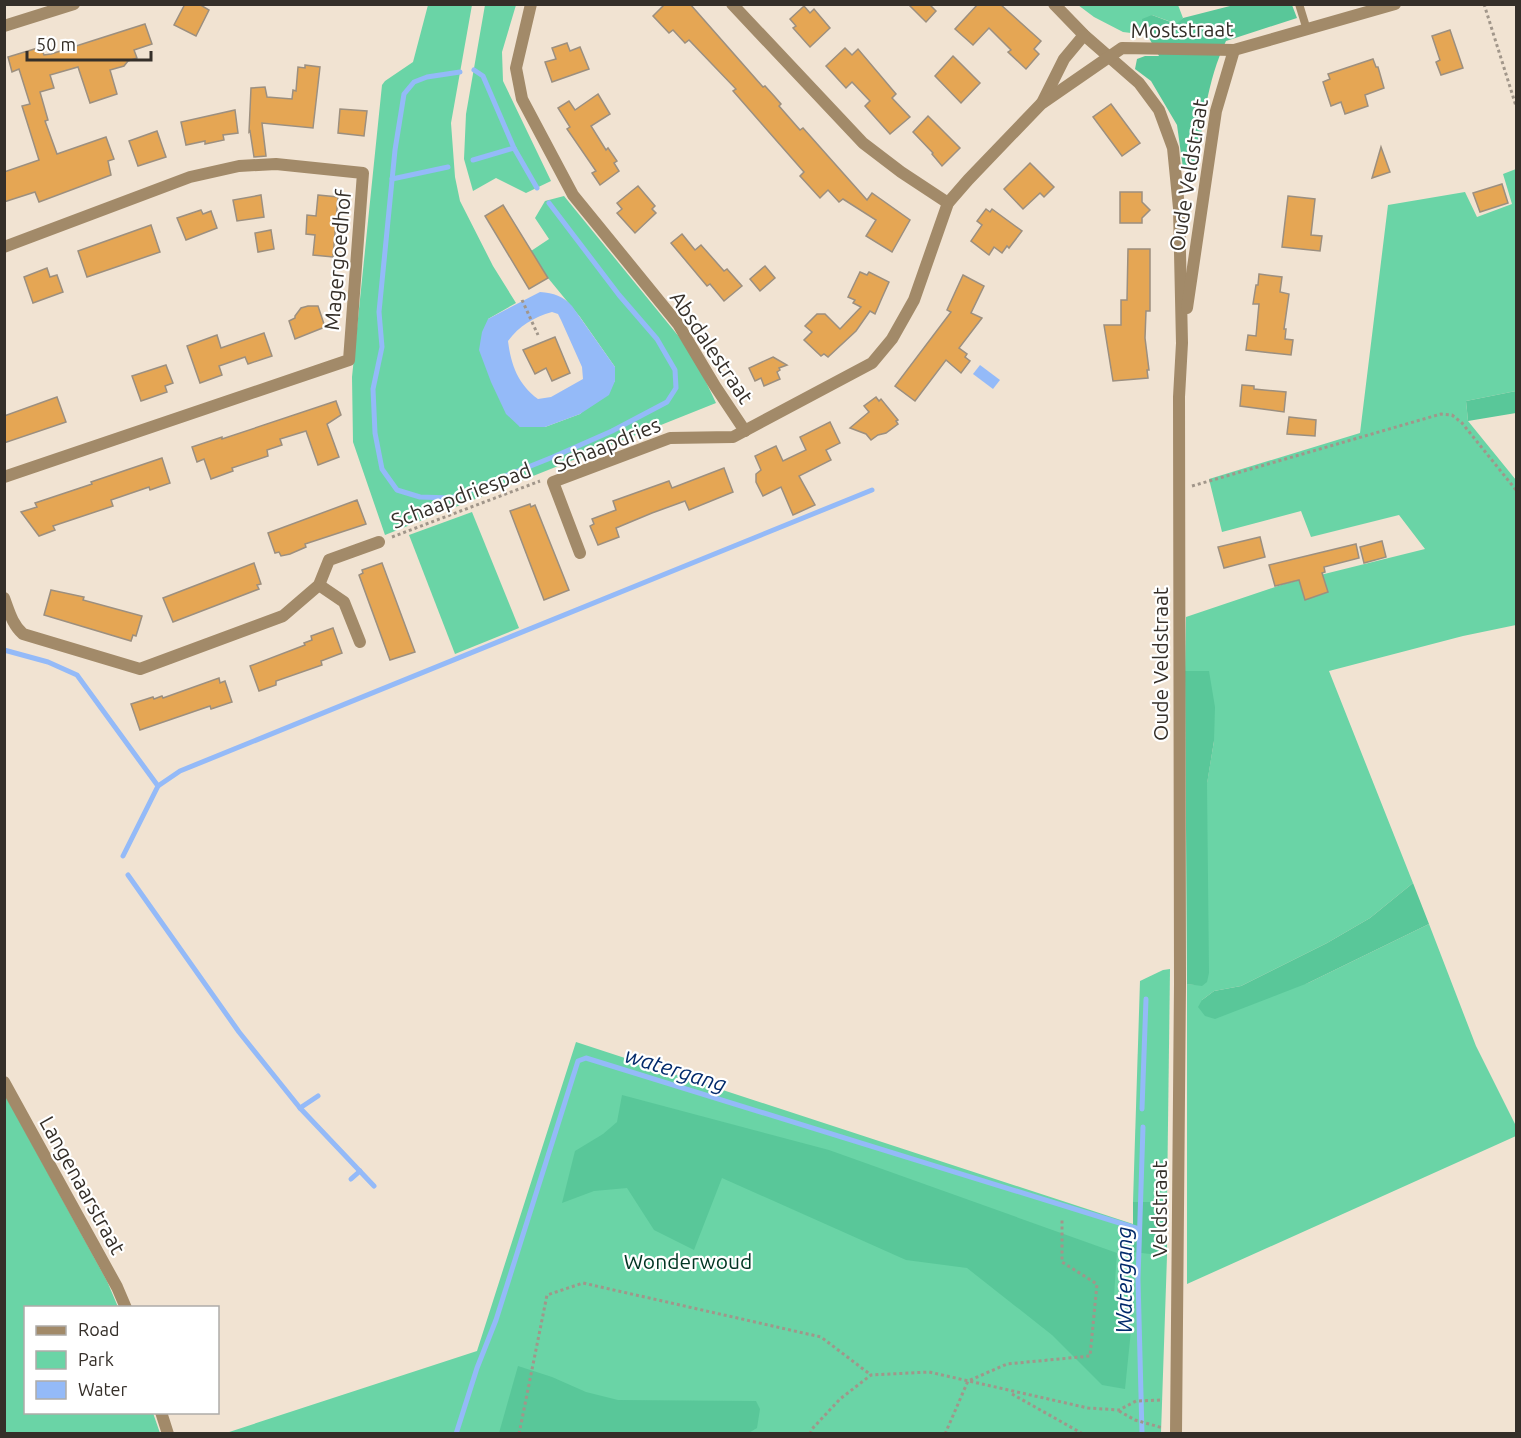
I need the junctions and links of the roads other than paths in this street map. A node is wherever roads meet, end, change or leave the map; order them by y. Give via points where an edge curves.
1 (74, 4) edge
2 (531, 4) edge
3 (732, 4) edge
4 (1054, 4) edge
5 (1299, 4) edge
6 (1395, 4) edge
7 (4, 26) edge
8 (1307, 30) junction
9 (1084, 35) junction
10 (1234, 50) junction
11 (1109, 57) junction
12 (1041, 104) junction
13 (948, 203) junction
14 (4, 247) edge
15 (1182, 343) junction
16 (745, 431) junction
17 (4, 477) edge
18 (379, 542) road end
19 (580, 553) dead end
20 (319, 585) junction
21 (4, 598) edge
22 (360, 642) dead end
23 (1180, 984) joint
24 (4, 1082) edge
25 (125, 1306) edge
26 (161, 1414) edge
27 (168, 1434) edge
28 (1176, 1434) edge

1 - 7 street
2 - 16 street, Absdalestraat via 516,68 522,99 573,195 678,324
3 - 13 street via 863,143
4 - 9 street, Oude Veldstraat
5 - 8 lane
6 - 8 street, Moststraat
8 - 10 street, Moststraat
9 - 11 street, Oude Veldstraat
9 - 12 street, Absdalestraat via 1064,60
10 - 11 street, Moststraat via 1122,48
10 - 15 street, Oude Veldstraat via 1216,111
11 - 12 street, Absdalestraat
11 - 15 street, Oude Veldstraat via 1139,83 1159,110 1173,148 1179,208
12 - 13 street, Absdalestraat
13 - 16 street, Absdalestraat via 914,300 892,339 872,363
14 - 17 street, Magergoedhof via 190,177 239,166 276,164 363,173 349,360
15 - 23 street, Oude Veldstraat
16 - 19 street, Schaapdries via 733,437 670,438 553,482
18 - 20 street via 329,560
20 - 21 street via 283,616 140,669 22,634
20 - 22 street via 344,602
23 - 28 street, Veldstraat
24 - 25 street, Langenaarstraat
26 - 27 street

